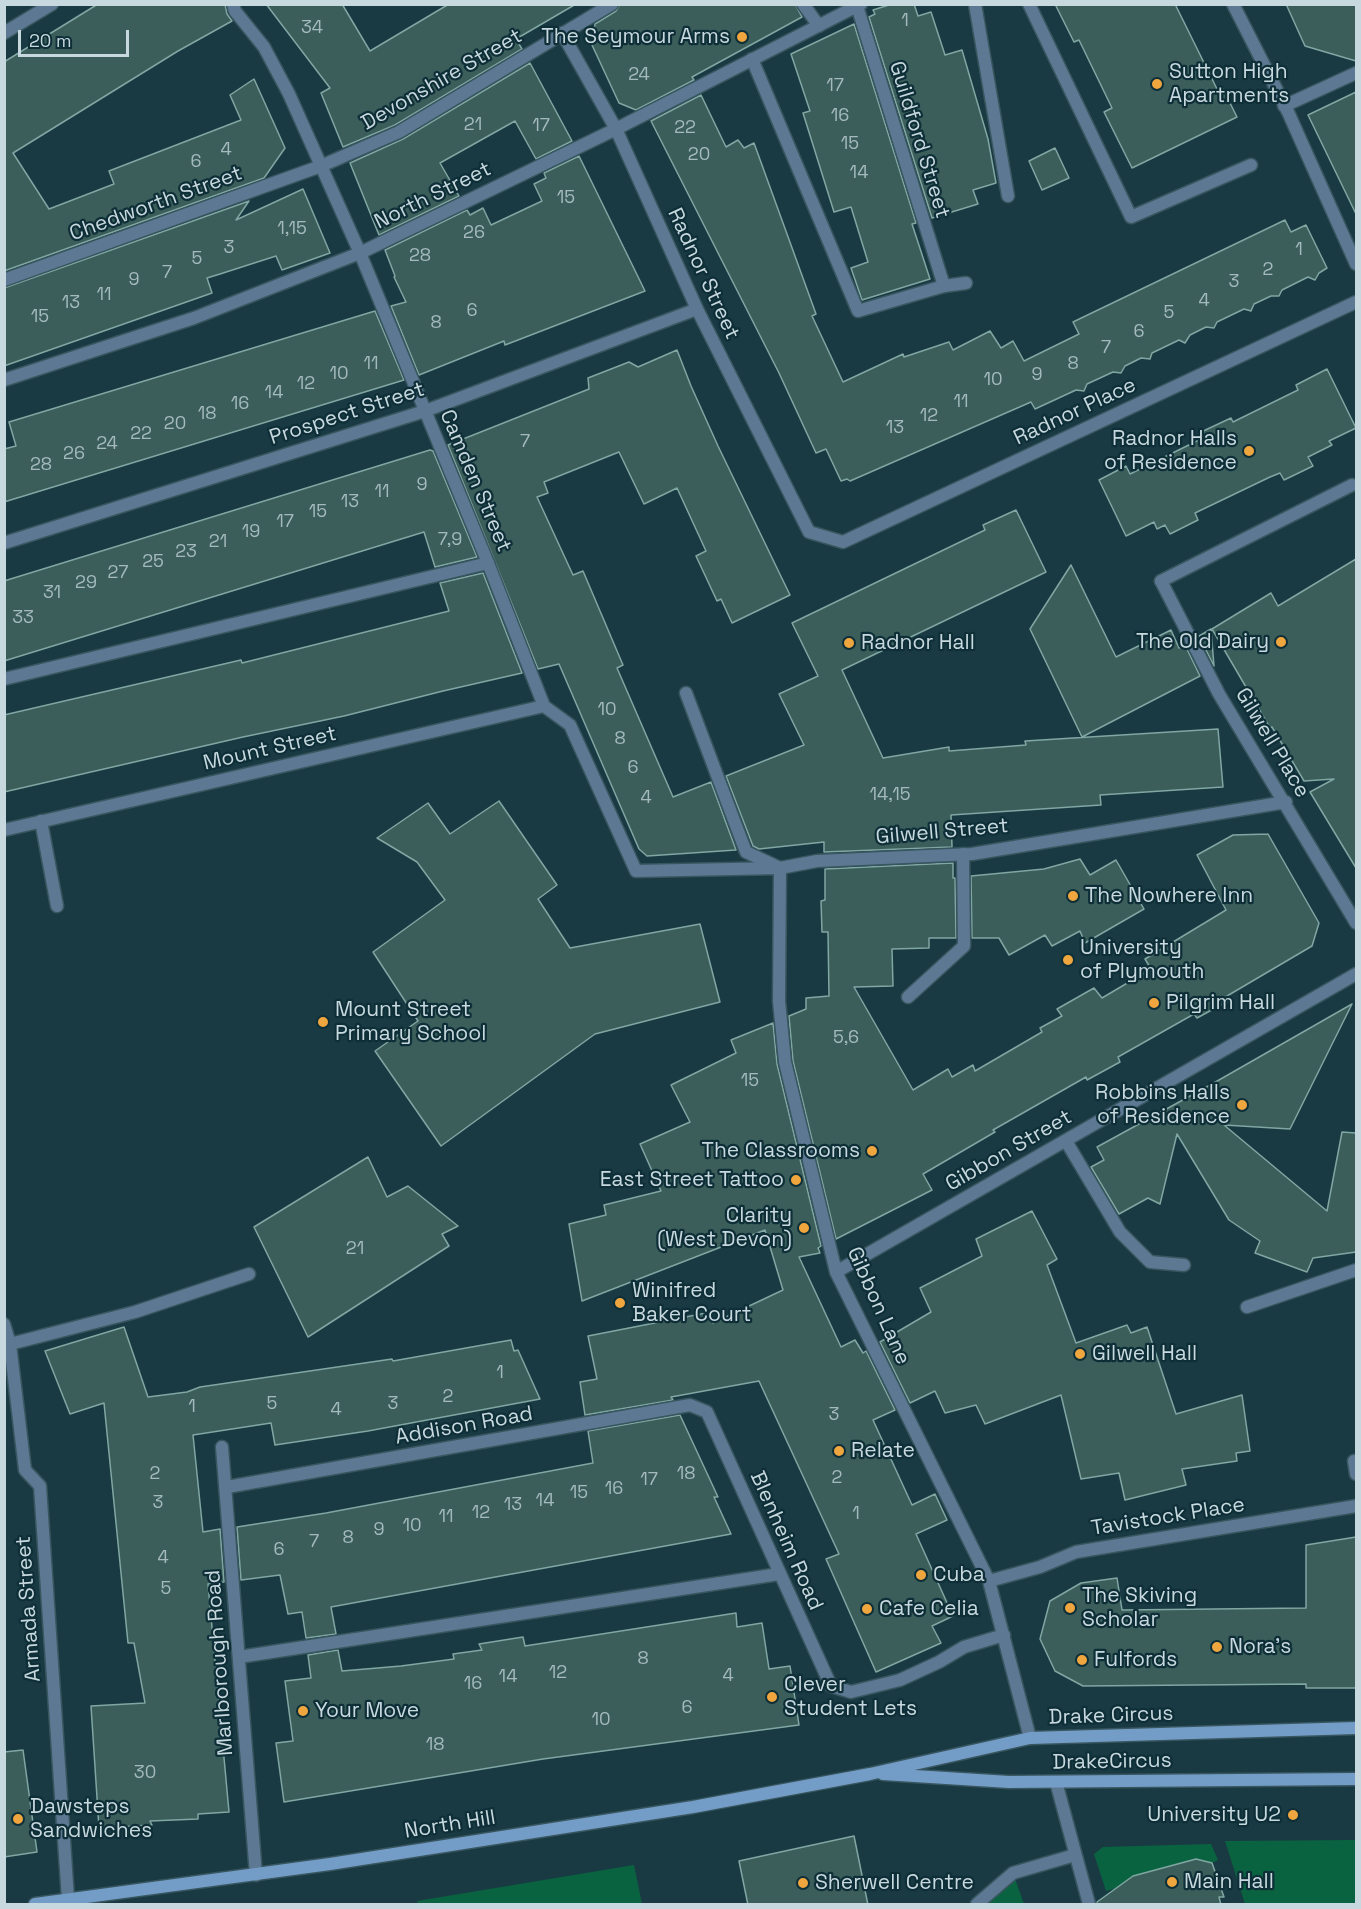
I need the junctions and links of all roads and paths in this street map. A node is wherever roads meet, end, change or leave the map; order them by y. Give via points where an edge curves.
1 (52, 4) edge
2 (233, 4) edge
3 (612, 4) edge
4 (803, 4) edge
5 (975, 4) edge
6 (1029, 4) edge
7 (1233, 4) edge
8 (859, 5) edge
9 (819, 26) junction
10 (4, 33) edge
11 (562, 33) junction
12 (752, 59) junction
13 (1356, 73) edge
14 (1284, 106) junction
15 (616, 129) junction
16 (1251, 165) dead end
17 (321, 166) junction
18 (1008, 196) dead end
19 (360, 253) junction
20 (1356, 261) edge
21 (4, 280) edge
22 (966, 283) dead end
23 (944, 286) junction
24 (1356, 302) edge
25 (697, 309) junction
26 (4, 380) edge
27 (425, 411) junction
28 (1352, 485) dead end
29 (809, 532) joint
30 (4, 543) edge
31 (488, 563) junction
32 (4, 679) edge
33 (686, 693) dead end
34 (544, 706) junction
35 (1286, 802) junction
36 (41, 821) junction
37 (4, 830) edge
38 (963, 854) junction
39 (780, 868) junction
40 (57, 906) dead end
41 (1356, 923) edge
42 (1356, 974) edge
43 (908, 997) dead end
44 (1066, 1141) junction
45 (1184, 1265) dead end
46 (1356, 1270) edge
47 (836, 1272) junction
48 (249, 1274) dead end
49 (1247, 1307) dead end
50 (4, 1324) edge
51 (10, 1344) junction
52 (707, 1412) joint
53 (222, 1447) dead end
54 (1354, 1461) dead end
55 (1356, 1474) edge
56 (226, 1487) junction
57 (1356, 1506) edge
58 (779, 1574) junction
59 (990, 1581) junction
60 (1004, 1635) junction
61 (239, 1657) junction
62 (1356, 1728) edge
63 (1030, 1738) junction
64 (870, 1774) junction
65 (1356, 1779) edge
66 (1056, 1782) junction
67 (1075, 1855) junction
68 (256, 1875) junction
69 (68, 1899) junction
70 (35, 1905) edge
71 (977, 1905) edge
72 (1089, 1905) edge

1 - 10 street
2 - 17 street, Camden Street via 264,47
3 - 11 street, Devonshire Street
4 - 9 street
5 - 18 street
6 - 16 street via 1131,217
7 - 14 street
8 - 9 street, North Street
8 - 23 street, Guildford Street
9 - 12 street, North Street
11 - 15 street, Radnor Street
11 - 17 street, Devonshire Street via 399,132
12 - 15 street, North Street
12 - 23 street via 858,311
13 - 14 street
14 - 20 street
15 - 19 street, North Street
15 - 25 street, Radnor Street
17 - 19 street, Camden Street
17 - 21 street, Chedworth Street
19 - 26 street, North Street via 194,318
19 - 27 street, Camden Street
22 - 23 street
24 - 29 street, Radnor Place via 843,542
25 - 27 street, Prospect Street
25 - 29 street, Radnor Street
27 - 30 street, Prospect Street
27 - 31 street, Camden Street
28 - 35 street, Gilwell Place via 1161,581 1220,694
31 - 32 street
31 - 34 street, Camden Street
33 - 39 street via 747,852
34 - 36 street, Mount Street
34 - 39 street, Gilwell Street via 570,725 636,871
35 - 38 street, Gilwell Street
35 - 41 street, Gilwell Place
36 - 37 street, Mount Street
36 - 40 street
38 - 39 street, Gilwell Street via 817,861
38 - 43 street via 964,946
39 - 47 street, Gibbon Lane via 779,1001 785,1062
42 - 44 street, Gibbon Street
44 - 45 street via 1120,1232 1150,1262
44 - 47 street, Gibbon Street
46 - 49 street
47 - 59 street, Gibbon Lane
48 - 51 street via 135,1312
50 - 51 street, Armada Street
51 - 69 street, Armada Street via 25,1470 40,1486
52 - 56 street, Addison Road via 690,1405
52 - 58 street, Blenheim Road
53 - 56 street, Marlborough Road
54 - 55 street
56 - 61 street, Marlborough Road
57 - 59 street, Tavistock Place via 1077,1552
58 - 60 street, Blenheim Road via 831,1686 851,1692 900,1680 964,1647
58 - 61 street
59 - 60 street, Gibbon Lane
60 - 63 street, Gibbon Lane
61 - 68 street, Marlborough Road
62 - 63 main road, Drake Circus
63 - 64 main road, Drake Circus
64 - 66 main road, DrakeCircus
64 - 68 main road, North Hill via 693,1807
65 - 66 main road, DrakeCircus
66 - 67 street
67 - 71 street via 1013,1873
67 - 72 street
68 - 69 main road, North Hill
69 - 70 main road, North Hill

